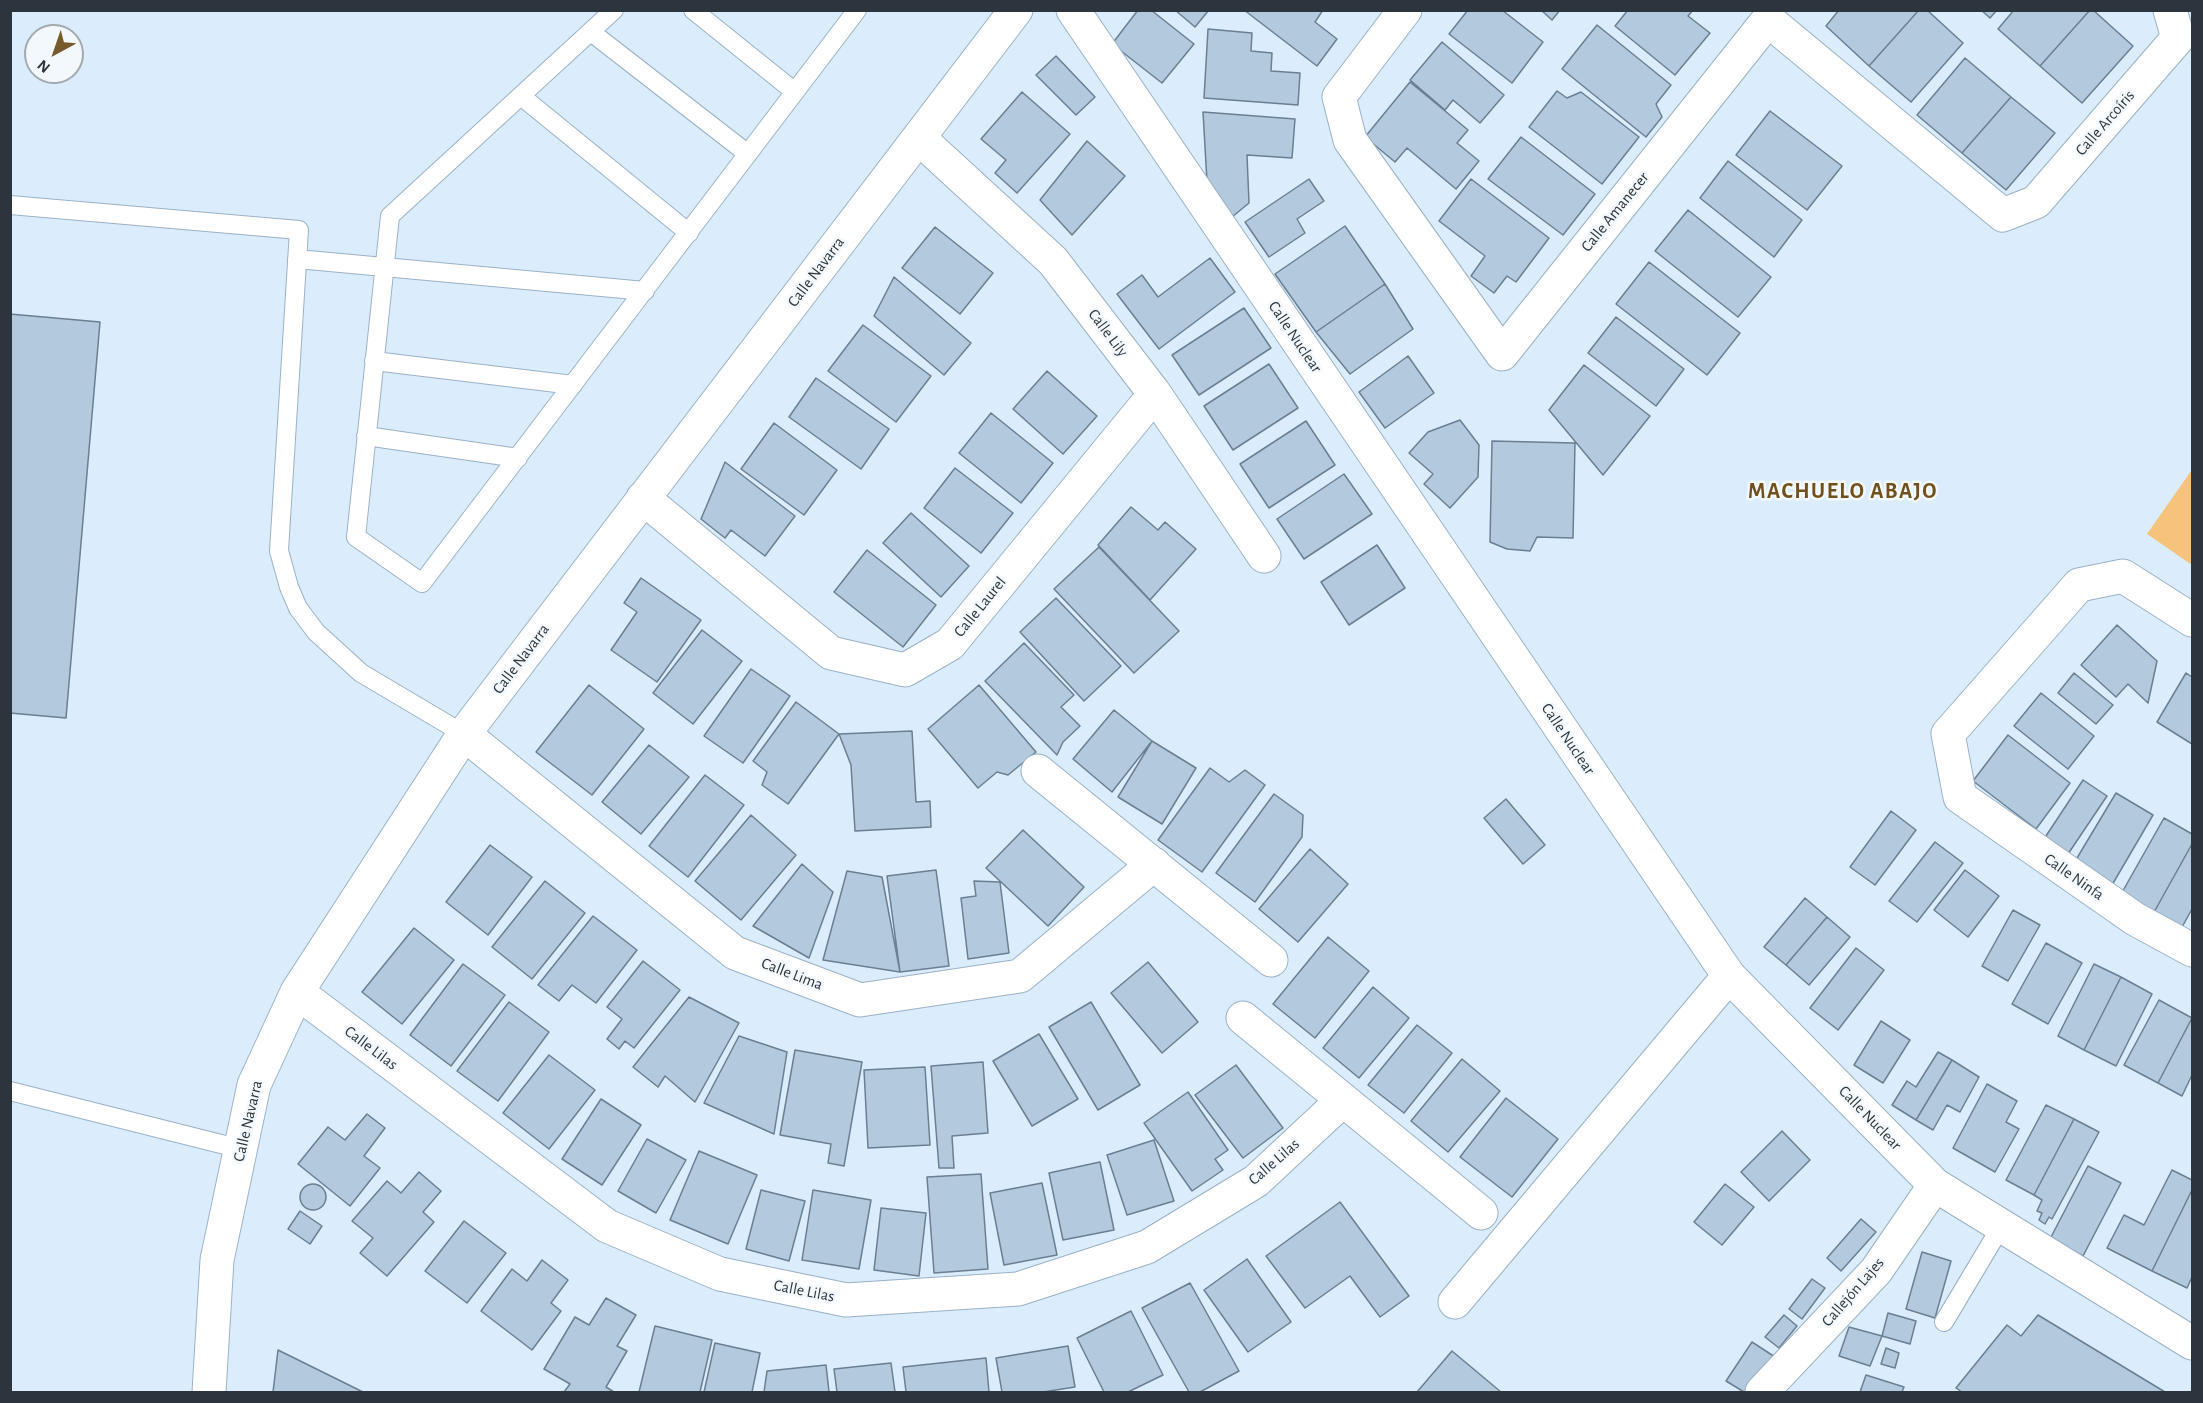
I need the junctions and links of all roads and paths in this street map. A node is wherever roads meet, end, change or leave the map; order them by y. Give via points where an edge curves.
1 (614, 10) edge
2 (693, 10) edge
3 (857, 10) edge
4 (1016, 10) edge
5 (1073, 10) edge
6 (1405, 10) edge
7 (2170, 10) edge
8 (591, 32) junction
9 (795, 92) junction
10 (521, 96) junction
11 (919, 138) junction
12 (748, 154) junction
13 (10, 205) edge
14 (2003, 215) joint
15 (689, 233) junction
16 (297, 259) junction
17 (383, 267) junction
18 (645, 291) junction
19 (374, 361) junction
20 (573, 385) junction
21 (1155, 394) junction
22 (366, 436) junction
23 (518, 458) junction
24 (643, 498) junction
25 (1264, 556) dead end
26 (2193, 620) edge
27 (464, 734) junction
28 (1038, 771) dead end
29 (1154, 864) junction
30 (2193, 950) edge
31 (1271, 960) dead end
32 (1729, 976) junction
33 (297, 992) junction
34 (1243, 1018) dead end
35 (10, 1091) edge
36 (1343, 1100) junction
37 (241, 1149) junction
38 (1935, 1185) junction
39 (1481, 1213) dead end
40 (2001, 1226) junction
41 (1455, 1302) dead end
42 (1944, 1322) dead end
43 (2193, 1343) edge
44 (209, 1392) edge
45 (1762, 1392) edge

1 - 8 lane
2 - 9 lane
3 - 9 lane
4 - 11 street, Calle Navarra
5 - 32 street, Calle Nuclear
6 - 14 street, Calle Amanecer via 1338,97 1350,140 1502,354 1768,20
7 - 14 street, Calle Arcoíris via 2178,38 2036,202
8 - 10 lane
8 - 12 lane
9 - 12 lane
10 - 15 lane
10 - 17 lane via 390,216
11 - 21 street, Calle Lily via 1053,261
11 - 24 street, Calle Navarra
12 - 15 lane
13 - 16 lane via 299,230
15 - 18 lane
16 - 17 lane
16 - 27 lane via 279,550 289,587 298,608 316,632 361,673
17 - 18 lane
17 - 19 lane
18 - 20 lane
19 - 20 lane
19 - 22 lane
20 - 23 lane
21 - 24 street, Calle Laurel via 950,644 905,670 831,653
21 - 25 street, Calle Lily
22 - 23 lane
22 - 23 lane via 356,537 422,584
24 - 27 street, Calle Navarra
26 - 30 street, Calle Ninfa via 2123,576 2079,585 1948,734 1960,797 2135,919
27 - 29 street, Calle Lima via 735,953 860,1000 1020,976
27 - 33 street, Calle Navarra
28 - 29 street
29 - 31 street
32 - 38 street, Calle Nuclear
32 - 41 street
33 - 36 street, Calle Lilas via 607,1226 720,1274 846,1300 1018,1289 1147,1247 1256,1181
33 - 37 street, Calle Navarra via 254,1085
34 - 36 street
35 - 37 lane
36 - 39 street
37 - 44 street, Calle Navarra via 217,1260
38 - 40 street, Calle Nuclear
38 - 45 street, Callejón Lajes via 1875,1271
40 - 42 lane
40 - 43 street, Calle Nuclear

